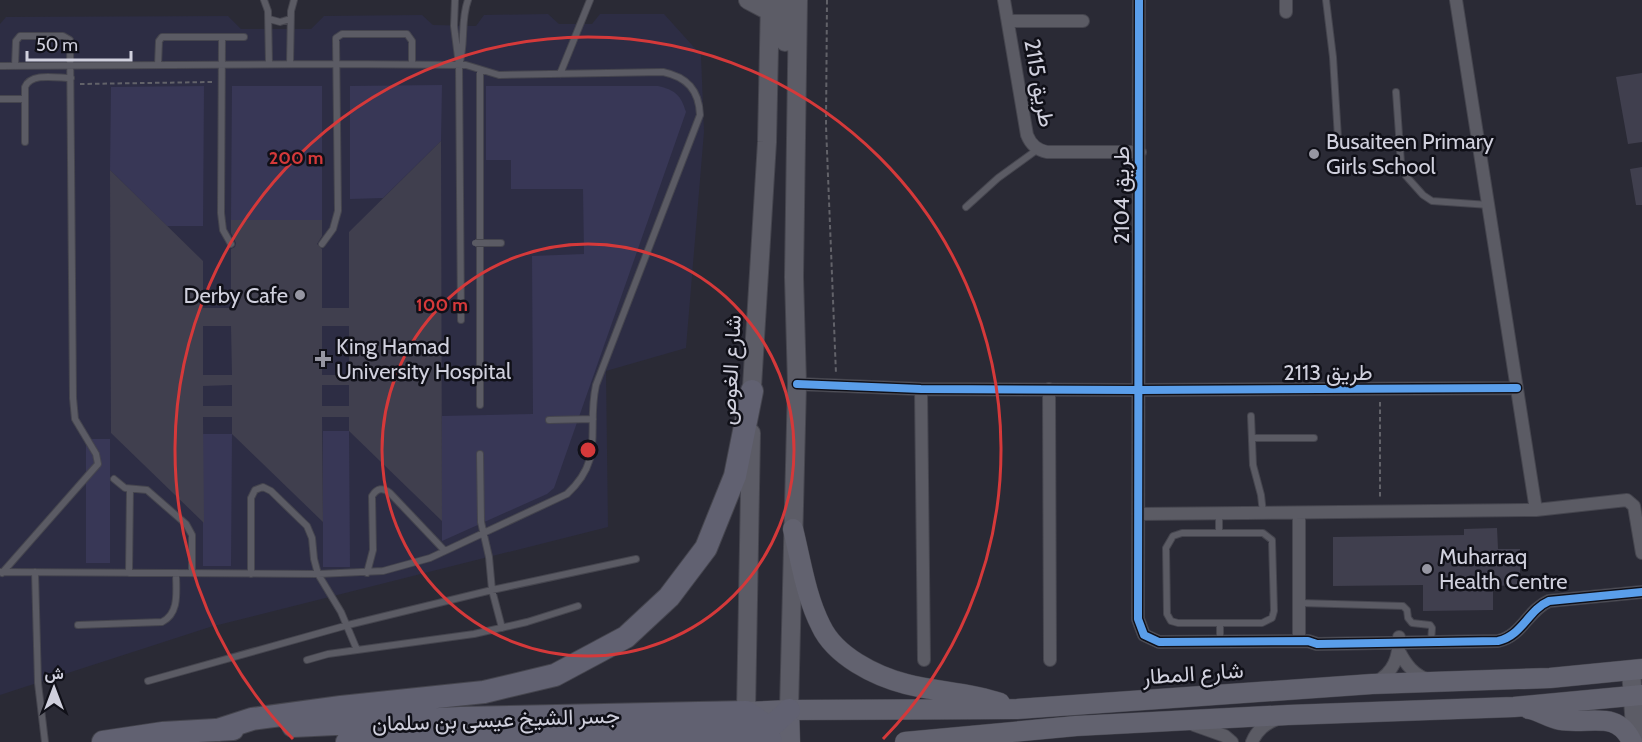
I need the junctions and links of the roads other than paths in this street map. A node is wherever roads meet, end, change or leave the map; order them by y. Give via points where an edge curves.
1 (264, 0) edge
2 (294, 0) edge
3 (455, 0) edge
4 (468, 0) edge
5 (590, 0) edge
6 (748, 0) edge
7 (785, 0) edge
8 (798, 0) edge
9 (1004, 0) edge
10 (1139, 0) edge
11 (1326, 0) edge
12 (1456, 0) edge
13 (770, 6) edge
14 (290, 19) junction
15 (269, 20) junction
16 (1008, 21) junction
17 (1083, 21) dead end
18 (222, 37) junction
19 (244, 37) dead end
20 (269, 64) junction
21 (290, 64) junction
22 (336, 64) junction
23 (412, 64) junction
24 (71, 65) junction
25 (158, 65) junction
26 (222, 65) junction
27 (459, 65) junction
28 (0, 66) edge
29 (15, 66) junction
30 (480, 71) junction
31 (560, 74) junction
32 (71, 81) junction
33 (1396, 92) dead end
34 (0, 99) edge
35 (25, 99) junction
36 (1338, 138) dead end
37 (25, 142) dead end
38 (1038, 149) junction
39 (1140, 152) junction
40 (1489, 205) junction
41 (966, 207) dead end
42 (461, 243) junction
43 (501, 243) dead end
44 (231, 244) dead end
45 (322, 244) dead end
46 (794, 277) junction
47 (461, 320) dead end
48 (797, 384) junction
49 (1517, 388) junction
50 (921, 389) junction
51 (1049, 389) junction
52 (1139, 390) junction
53 (752, 391) junction
54 (480, 405) dead end
55 (1251, 416) dead end
56 (549, 420) dead end
57 (593, 420) junction
58 (1252, 438) junction
59 (1314, 438) dead end
60 (480, 454) dead end
61 (114, 479) dead end
62 (130, 489) junction
63 (1536, 510) junction
64 (1299, 513) junction
65 (1138, 514) junction
66 (1219, 514) junction
67 (1263, 514) junction
68 (793, 529) junction
69 (483, 533) junction
70 (1219, 533) junction
71 (444, 550) junction
72 (1642, 553) edge
73 (636, 559) dead end
74 (35, 572) junction
75 (1, 573) edge
76 (129, 573) junction
77 (176, 573) junction
78 (192, 573) junction
79 (366, 573) junction
80 (251, 574) junction
81 (318, 574) junction
82 (492, 590) junction
83 (1642, 592) edge
84 (1300, 603) junction
85 (578, 606) dead end
86 (1221, 623) junction
87 (78, 625) dead end
88 (348, 625) junction
89 (502, 628) junction
90 (1431, 639) junction
91 (1304, 641) junction
92 (1221, 642) junction
93 (1399, 644) junction
94 (357, 650) junction
95 (307, 660) dead end
96 (924, 660) dead end
97 (1050, 660) dead end
98 (1636, 670) edge
99 (148, 681) dead end
100 (1442, 682) junction
101 (1372, 684) junction
102 (1637, 695) edge
103 (1514, 707) junction
104 (1017, 709) junction
105 (789, 710) junction
106 (1287, 715) junction
107 (1181, 721) junction
108 (1076, 726) junction
109 (218, 730) junction
110 (755, 731) edge
111 (45, 742) edge
112 (103, 742) edge
113 (347, 742) edge
114 (790, 742) edge
115 (905, 742) edge
116 (1011, 742) edge
117 (1232, 742) edge
118 (1252, 742) edge
119 (1634, 742) edge

1 - 15 lane
2 - 14 lane
3 - 27 lane
4 - 27 lane
5 - 31 lane
6 - 13 main road
7 - 46 main road via 788,248
8 - 46 main road
9 - 16 street, طريق 2115
10 - 39 street, طريق 2104
11 - 36 lane
12 - 40 street
13 - 53 main road, شارع الغوص via 767,152
14 - 15 lane
14 - 21 lane
15 - 20 lane
16 - 17 street, طريق 2115
16 - 38 street, طريق 2115 via 1027,135
18 - 19 lane
18 - 25 lane via 162,37
18 - 26 lane
20 - 21 lane
20 - 26 lane
21 - 22 lane
22 - 23 lane
22 - 23 lane via 336,40 340,34 407,34 411,38
22 - 45 lane via 338,211 333,229
23 - 27 lane
24 - 25 lane
24 - 29 lane
24 - 29 lane via 68,38 22,36 16,41
24 - 32 lane
25 - 26 lane
26 - 44 lane via 221,221
27 - 30 lane
27 - 42 lane
28 - 29 lane
30 - 31 lane via 499,75
30 - 54 lane
31 - 57 lane via 663,72 686,81 700,102 697,127 596,385
32 - 35 lane via 31,79 25,87
32 - 75 lane via 73,398 75,419 98,464
33 - 40 lane via 1401,163 1406,176 1432,201
34 - 35 lane
35 - 37 lane
38 - 39 street, طريق 2115
38 - 41 lane, طريق 2115
39 - 52 street, طريق 2104
40 - 49 street
42 - 43 lane, bridge
42 - 47 lane
46 - 48 main road
48 - 50 street
48 - 68 main road
49 - 52 street, طريق 2113
49 - 63 street
50 - 51 street
50 - 96 street
51 - 52 street
51 - 97 street
52 - 65 street, طريق 2104
53 - 109 highway via 735,476 706,548 669,597 626,637 555,675 484,692 252,719
53 - 110 main road, شارع الغوص
55 - 58 lane
56 - 57 lane
57 - 69 lane via 592,453 579,483 567,494
58 - 59 lane
58 - 67 lane
60 - 69 lane
61 - 62 lane
62 - 76 lane
62 - 78 lane via 147,490 186,524 192,535
63 - 64 street
63 - 72 street via 1627,500 1634,506
64 - 67 street
64 - 84 street
65 - 66 street
65 - 92 street, طريق 2104 via 1138,619 1144,635 1159,642
66 - 67 street
66 - 70 lane
68 - 104 main road via 821,628 839,650 873,672 905,684 983,697
68 - 105 main road
69 - 71 lane
69 - 82 lane
70 - 86 lane via 1182,533 1170,539 1166,548 1167,611 1174,622
70 - 86 lane via 1263,533 1270,537 1274,611 1266,623
71 - 79 lane via 399,568
71 - 79 lane via 390,493 378,489 372,496 373,550
73 - 82 lane
74 - 75 lane
74 - 76 lane
74 - 111 lane via 38,683
76 - 77 lane
77 - 78 lane
77 - 87 lane via 174,613 169,619
78 - 80 lane
79 - 81 lane
80 - 81 lane
80 - 81 lane via 251,498 255,490 263,487 307,526
81 - 88 lane
82 - 88 lane
82 - 89 lane
83 - 90 street via 1549,601 1538,607 1512,635 1498,641
84 - 90 lane via 1403,606 1412,623 1430,625
84 - 91 street
85 - 89 lane
86 - 92 lane
88 - 94 lane
88 - 99 lane
89 - 94 lane
90 - 93 street
91 - 92 street
91 - 93 street via 1317,638
93 - 100 street via 1403,660 1416,673
93 - 101 street via 1390,671
94 - 95 lane
98 - 100 main road, شارع المطار
98 - 102 main road
100 - 101 main road, شارع المطار
101 - 104 main road, شارع المطار
102 - 103 main road, شارع المطار
102 - 119 main road
103 - 106 main road, شارع المطار
103 - 119 main road via 1563,720 1613,722 1625,728
104 - 105 main road, شارع المطار
105 - 110 highway
105 - 114 main road
106 - 107 main road, شارع المطار
106 - 118 street via 1266,724
107 - 108 main road, شارع المطار
107 - 117 street via 1209,729
108 - 115 main road, شارع المطار
108 - 116 main road
109 - 110 highway, جسر الشيخ عيسى بن سلمان via 461,718
109 - 112 highway, جسر الشيخ عيسى بن سلمان
110 - 113 highway

